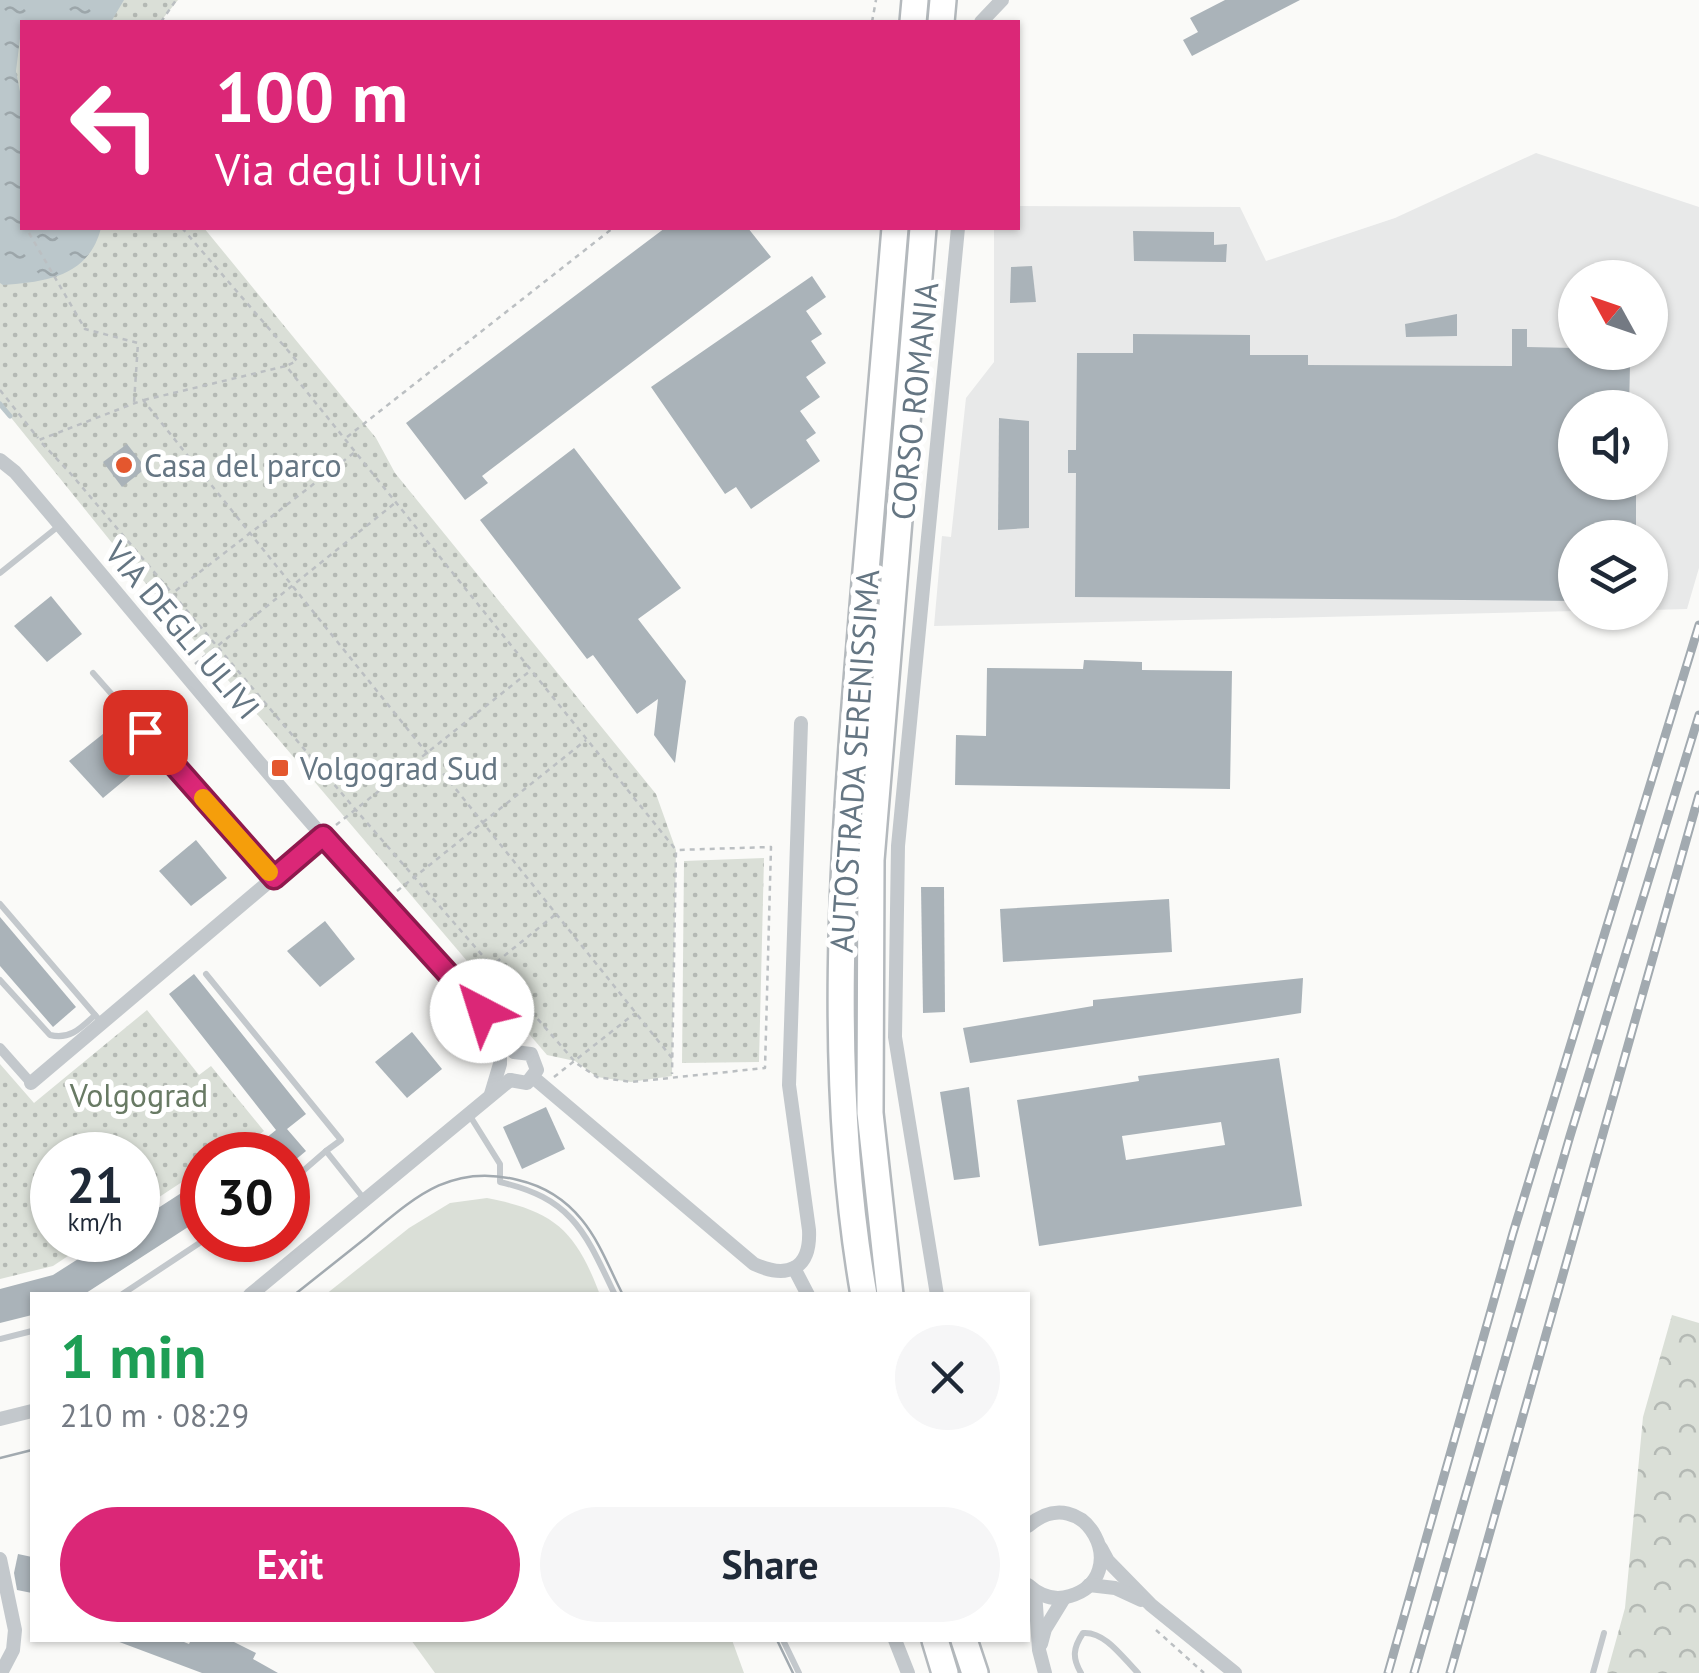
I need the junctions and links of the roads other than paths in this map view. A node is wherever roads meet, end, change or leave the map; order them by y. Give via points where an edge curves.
1 (1002, 0) edge
2 (983, 20) edge
3 (895, 230) edge
4 (922, 230) edge
5 (958, 230) edge
6 (0, 460) edge
7 (60, 525) junction
8 (0, 574) edge
9 (94, 673) dead end
10 (802, 723) dead end
11 (323, 836) junction
12 (274, 878) junction
13 (0, 904) edge
14 (206, 974) dead end
15 (0, 980) edge
16 (98, 1019) junction
17 (500, 1034) junction
18 (0, 1048) edge
19 (514, 1052) junction
20 (510, 1080) junction
21 (538, 1082) junction
22 (31, 1083) joint
23 (489, 1100) junction
24 (470, 1116) junction
25 (326, 1151) junction
26 (310, 1165) edge
27 (366, 1200) junction
28 (180, 1256) edge
29 (794, 1268) junction
30 (126, 1292) edge
31 (254, 1292) edge
32 (614, 1292) edge
33 (806, 1292) edge
34 (863, 1292) edge
35 (890, 1292) edge
36 (937, 1292) edge
37 (30, 1332) edge
38 (0, 1339) edge
39 (30, 1412) edge
40 (0, 1419) edge
41 (1030, 1509) edge
42 (1044, 1516) junction
43 (1030, 1525) edge
44 (1100, 1546) junction
45 (0, 1560) edge
46 (1089, 1584) junction
47 (1031, 1588) edge
48 (1064, 1598) junction
49 (1150, 1605) junction
50 (0, 1623) edge
51 (15, 1630) junction
52 (1604, 1633) dead end
53 (784, 1642) edge
54 (896, 1642) edge
55 (935, 1642) edge
56 (965, 1642) edge
57 (1039, 1650) junction
58 (1, 1673) edge
59 (799, 1673) edge
60 (908, 1673) edge
61 (945, 1673) edge
62 (975, 1673) edge
63 (1045, 1673) edge
64 (1081, 1673) edge
65 (1138, 1673) edge
66 (1235, 1673) edge
67 (1594, 1673) edge

1 - 2 street
3 - 34 highway, AUTOSTRADA SERENISSIMA via 843,862 846,1104
4 - 35 highway, AUTOSTRADA SERENISSIMA via 872,860 870,1113
5 - 36 street, CORSO ROMANIA via 898,846 895,1037
6 - 7 street, VIA DEGLI ULIVI
7 - 8 lane
7 - 11 street, VIA DEGLI ULIVI
9 - 12 lane
10 - 29 street via 790,1085 810,1242
11 - 12 street
11 - 17 street, VIA DEGLI ULIVI
12 - 16 street
13 - 16 lane
14 - 25 lane via 341,1140
15 - 16 lane via 50,1035 76,1033
16 - 22 street
17 - 19 street, VIA DEGLI ULIVI
17 - 23 street
18 - 22 street
19 - 20 street via 504,1065
19 - 21 street via 531,1054
20 - 21 street
20 - 23 street
21 - 29 street via 754,1264 778,1272
23 - 24 street
24 - 27 street
24 - 32 lane via 500,1164 500,1182 543,1195 568,1214
25 - 26 lane
25 - 27 lane
27 - 31 street
28 - 30 lane
29 - 33 street
37 - 38 lane
39 - 40 street
41 - 42 street
42 - 43 street
42 - 44 street via 1064,1513 1083,1521
44 - 46 street
44 - 49 street
45 - 51 street
46 - 48 street
46 - 49 street
47 - 48 street
47 - 57 street
48 - 57 street
49 - 66 street
50 - 51 street
51 - 58 street via 14,1650
52 - 67 lane
53 - 59 lane
54 - 60 street
55 - 61 highway
56 - 62 highway
57 - 63 street
64 - 65 lane via 1075,1644 1092,1632

